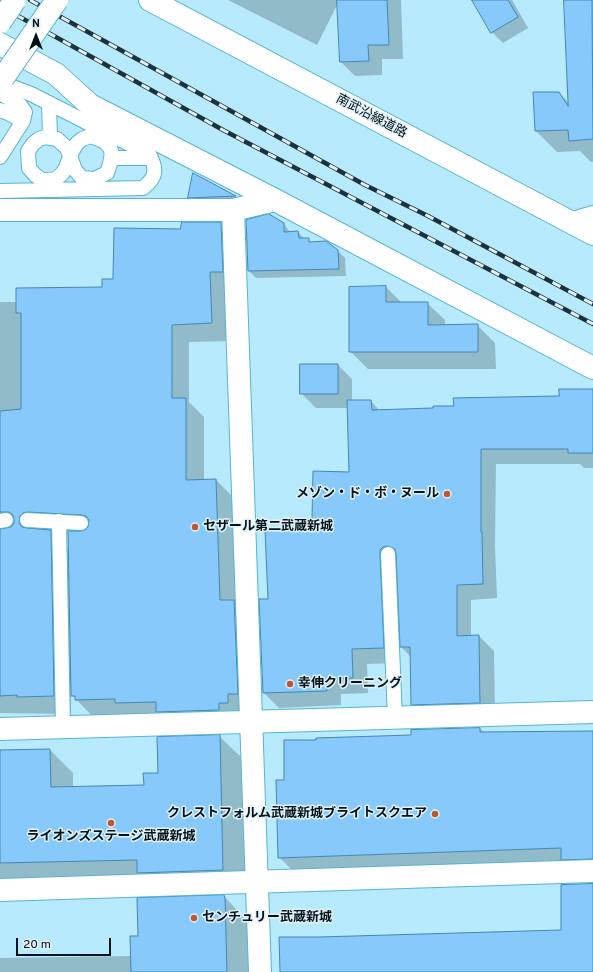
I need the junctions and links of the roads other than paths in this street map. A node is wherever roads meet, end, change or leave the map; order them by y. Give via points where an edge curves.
1 (15, 0) edge
2 (58, 0) edge
3 (150, 0) edge
4 (0, 22) edge
5 (0, 44) edge
6 (1, 84) edge
7 (49, 103) junction
8 (0, 110) edge
9 (23, 121) junction
10 (50, 138) junction
11 (0, 157) edge
12 (69, 158) junction
13 (111, 158) junction
14 (151, 158) junction
15 (0, 191) edge
16 (275, 200) junction
17 (0, 210) edge
18 (233, 210) junction
19 (583, 220) edge
20 (593, 234) edge
21 (593, 368) edge
22 (27, 520) dead end
23 (59, 521) junction
24 (81, 523) dead end
25 (388, 554) dead end
26 (593, 712) edge
27 (395, 718) junction
28 (252, 722) junction
29 (63, 727) junction
30 (0, 729) edge
31 (593, 871) edge
32 (257, 882) junction
33 (0, 890) edge
34 (260, 972) edge

1 - 4 main road, bridge
2 - 6 main road, bridge
3 - 19 main road, 南武沿線道路
5 - 16 main road via 56,74 90,105
6 - 7 lane
6 - 9 lane via 24,108
7 - 10 lane
7 - 14 lane via 149,154
8 - 9 lane
9 - 11 lane
10 - 12 lane via 57,139 67,148
10 - 12 lane via 39,139 28,151 29,168 35,175 42,180 55,179 65,171
12 - 13 lane via 82,178 94,179 106,173
12 - 13 lane via 80,140 90,136 104,140 109,145
13 - 14 lane
14 - 15 lane via 155,172 151,182 143,188
16 - 18 main road
16 - 21 main road
17 - 18 main road
18 - 28 main road
19 - 20 main road, 南武沿線道路
22 - 23 lane
23 - 24 lane
23 - 29 lane
25 - 27 lane
26 - 27 main road
27 - 28 main road
28 - 29 main road
28 - 32 main road
29 - 30 main road
31 - 32 main road
32 - 33 main road
32 - 34 main road

